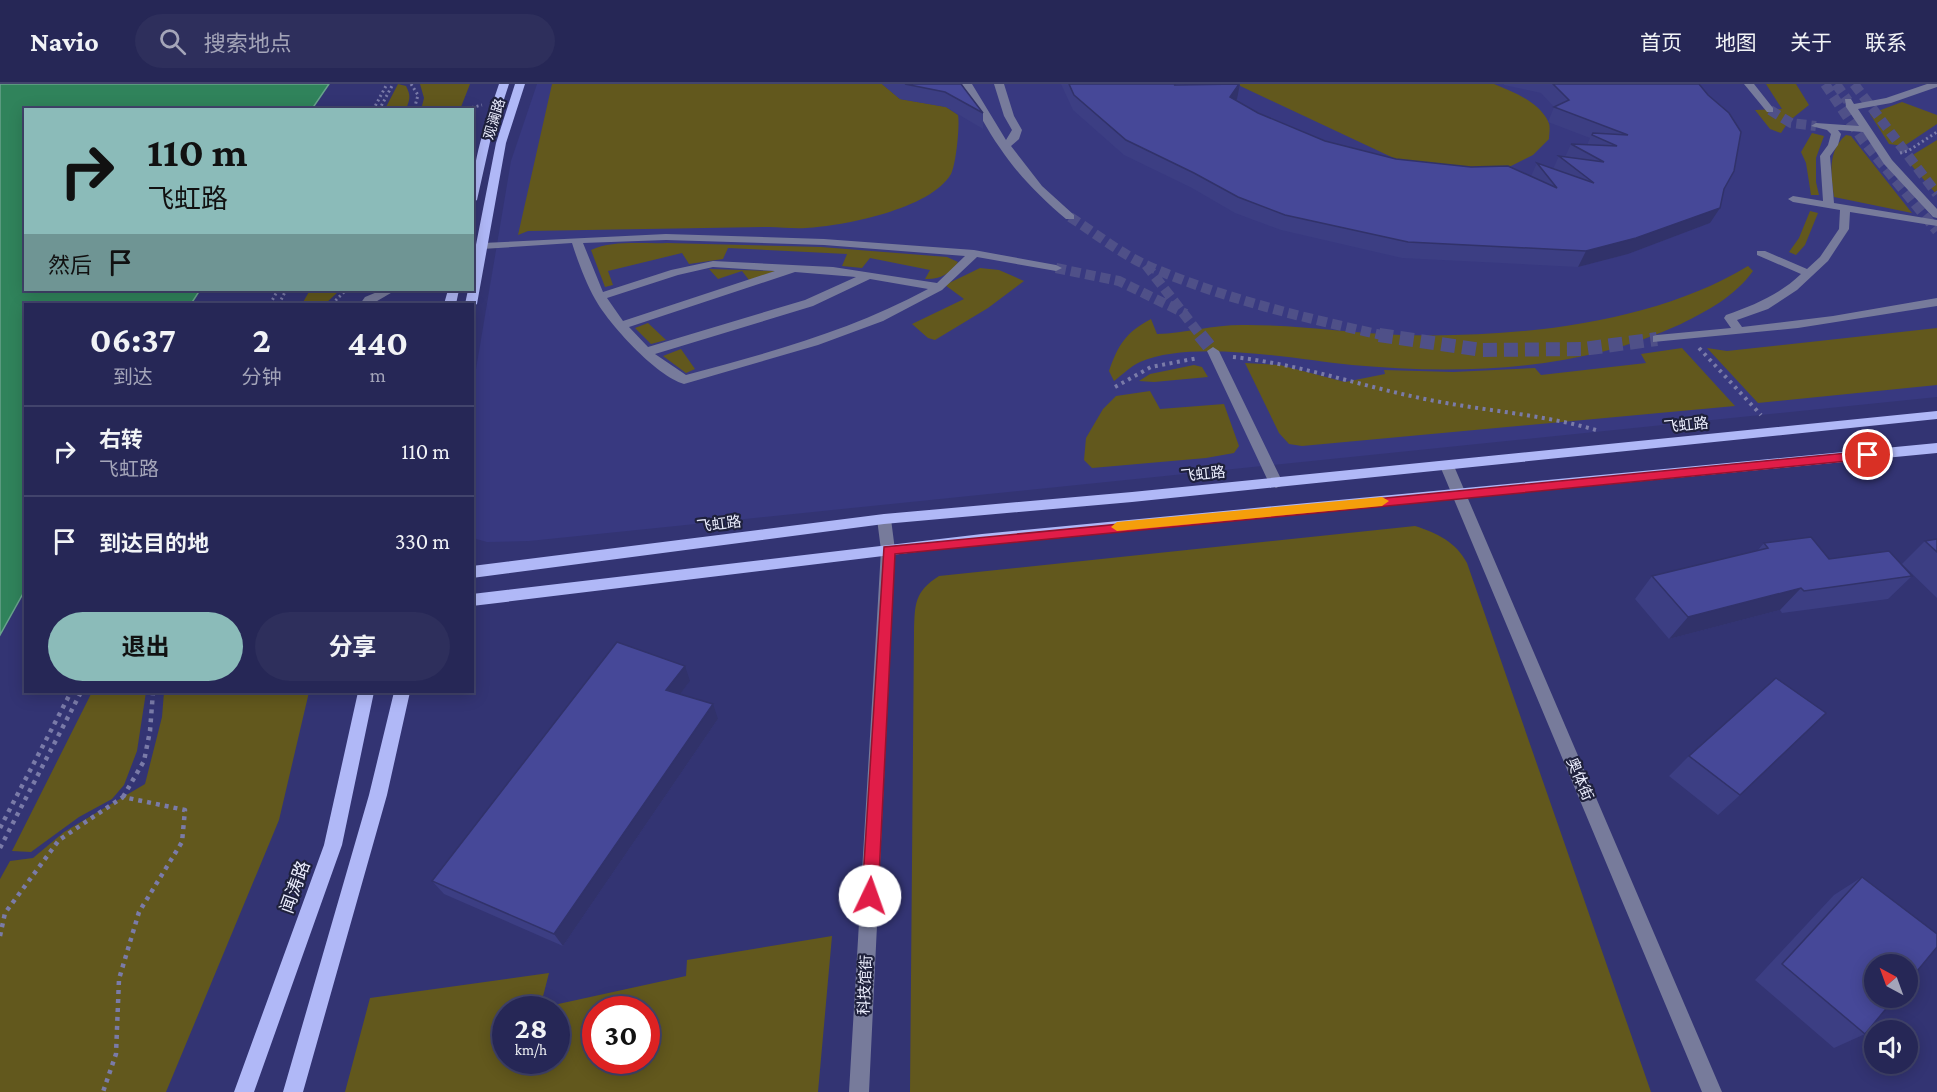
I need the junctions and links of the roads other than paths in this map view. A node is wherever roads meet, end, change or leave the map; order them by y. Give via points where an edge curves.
1 (504, 84) edge
2 (520, 84) edge
3 (967, 84) edge
4 (999, 84) edge
5 (1749, 84) edge
6 (1936, 84) edge
7 (1770, 110) tunnel mouth
8 (1816, 126) tunnel mouth
9 (1830, 127) junction
10 (1866, 129) junction
11 (1004, 147) junction
12 (474, 191) edge
13 (1793, 199) dead end
14 (1829, 205) junction
15 (1845, 208) junction
16 (1937, 215) edge
17 (1070, 216) tunnel mouth
18 (1937, 223) edge
19 (577, 240) junction
20 (482, 246) junction
21 (974, 253) junction
22 (1761, 253) dead end
23 (796, 267) junction
24 (1056, 268) tunnel mouth
25 (1808, 273) junction
26 (870, 275) junction
27 (939, 287) junction
28 (474, 288) edge
29 (388, 291) edge
30 (599, 297) junction
31 (1937, 302) edge
32 (367, 303) edge
33 (620, 326) junction
34 (1739, 331) junction
35 (1657, 339) tunnel mouth
36 (647, 352) junction
37 (1214, 353) tunnel mouth
38 (1937, 416) edge
39 (1937, 448) edge
40 (1447, 466) junction
41 (1275, 483) junction
42 (1459, 494) junction
43 (884, 519) junction
44 (888, 550) junction
45 (474, 572) edge
46 (474, 600) edge
47 (366, 693) edge
48 (402, 693) edge
49 (244, 1092) edge
50 (293, 1092) edge
51 (860, 1092) edge
52 (1712, 1092) edge

1 - 12 main road, 观澜路
2 - 20 main road, 观澜路 via 501,142
3 - 11 street
4 - 11 street via 1017,130
5 - 7 street
6 - 10 street via 1888,101 1849,104
8 - 9 street
9 - 10 street
9 - 14 street via 1836,134 1825,156
10 - 16 street via 1885,158
11 - 17 street via 1048,200
13 - 14 street
14 - 15 street
15 - 18 street
15 - 25 street via 1844,229 1824,259
19 - 20 street
19 - 21 street via 711,238
19 - 30 street via 582,263
20 - 28 main road, 观澜路
21 - 24 street
21 - 27 street
22 - 25 street
23 - 26 street
23 - 30 street via 713,264
23 - 33 street
25 - 34 street via 1764,306 1730,318
26 - 27 street
26 - 36 street via 809,303
27 - 36 street via 859,326 770,357 684,380
29 - 32 street
30 - 33 street
31 - 34 street
33 - 36 street
34 - 35 street
37 - 41 street
38 - 40 main road, 飞虹路
39 - 42 main road
40 - 41 main road, 飞虹路
40 - 42 street, 奥体街
41 - 43 main road, 飞虹路
42 - 44 main road
42 - 52 street, 奥体街
43 - 44 street, 科技馆街
43 - 45 main road, 飞虹路
44 - 46 main road
44 - 51 street, 科技馆街
47 - 49 main road, 闻涛路 via 333,845
48 - 50 main road via 378,795

